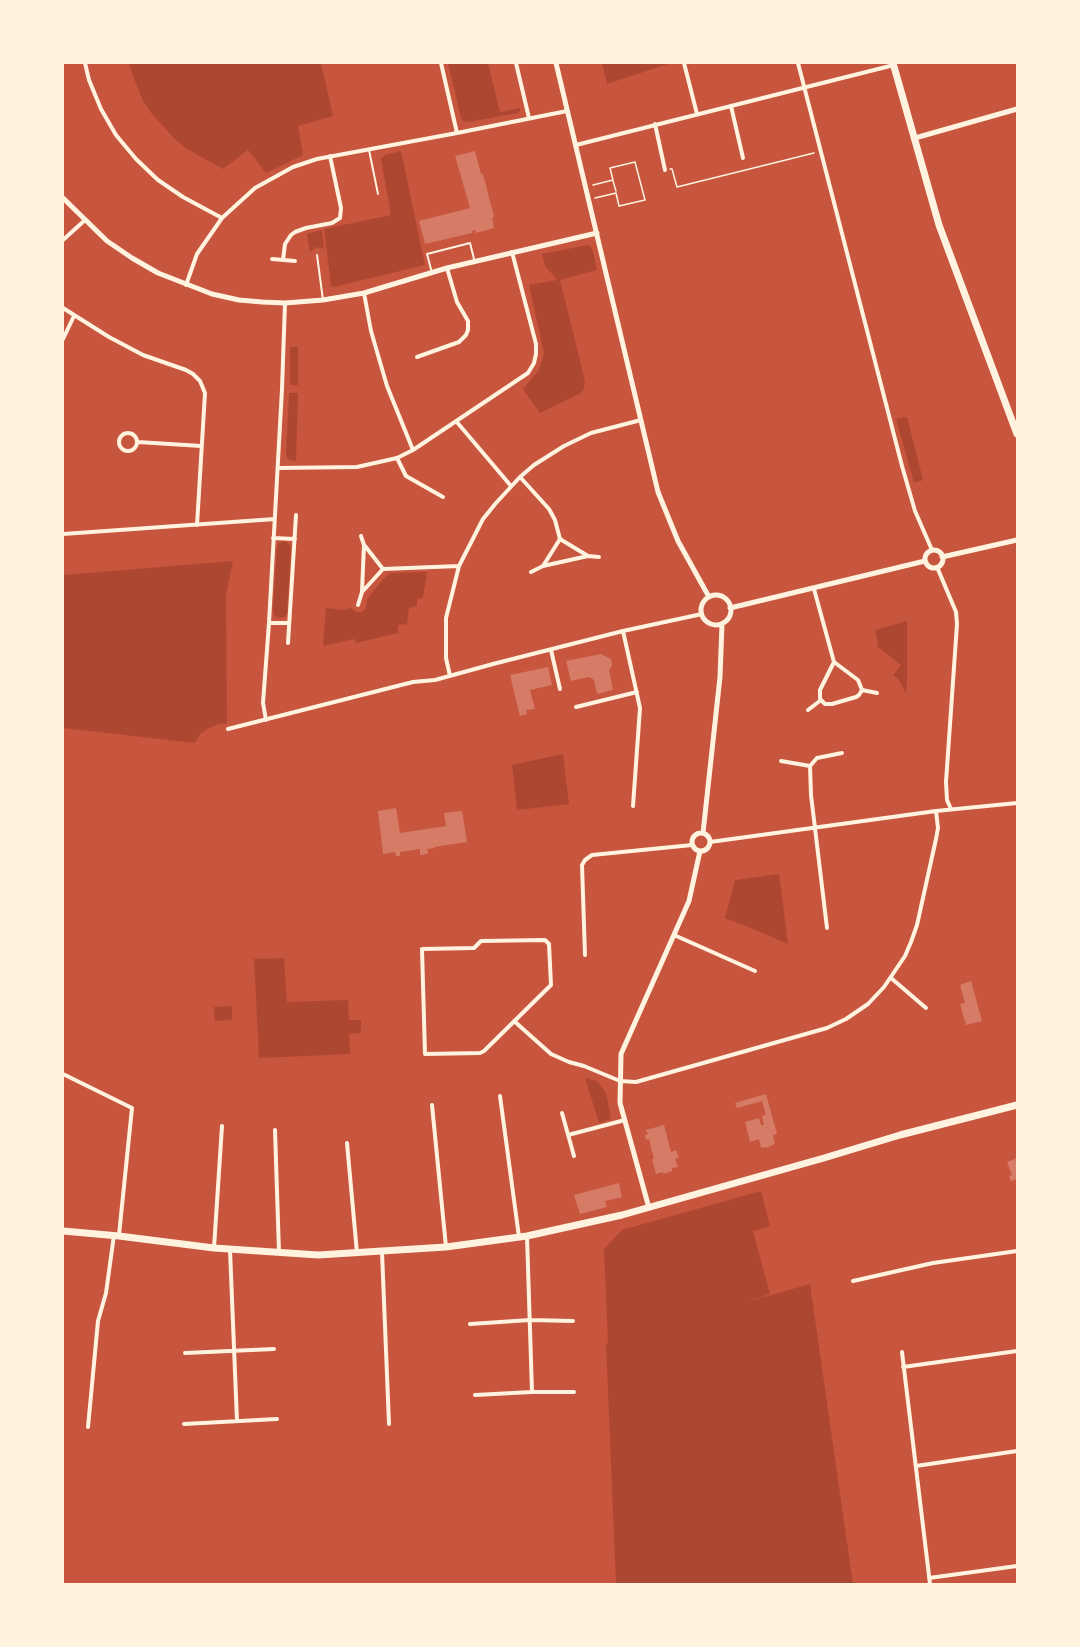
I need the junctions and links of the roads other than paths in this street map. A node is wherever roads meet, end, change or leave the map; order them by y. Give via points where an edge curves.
1 (85, 63) edge
2 (441, 63) edge
3 (516, 63) edge
4 (556, 63) edge
5 (684, 63) edge
6 (798, 63) edge
7 (893, 64) edge
8 (805, 88) junction
9 (731, 106) junction
10 (1017, 109) edge
11 (568, 111) junction
12 (697, 114) junction
13 (529, 118) junction
14 (655, 124) junction
15 (457, 133) junction
16 (915, 138) junction
17 (576, 145) junction
18 (369, 149) junction
19 (330, 156) junction
20 (743, 158) dead end
21 (665, 170) road end
22 (378, 194) dead end
23 (63, 198) edge
24 (222, 218) junction
25 (85, 220) junction
26 (597, 233) junction
27 (63, 240) edge
28 (512, 252) junction
29 (317, 255) dead end
30 (272, 259) dead end
31 (283, 260) junction
32 (295, 261) dead end
33 (475, 262) junction
34 (447, 268) junction
35 (432, 273) junction
36 (186, 285) junction
37 (364, 293) junction
38 (323, 300) junction
39 (285, 303) junction
40 (63, 308) edge
41 (74, 316) junction
42 (63, 339) edge
43 (417, 357) dead end
44 (641, 420) junction
45 (456, 421) junction
46 (1017, 434) edge
47 (138, 442) junction
48 (201, 447) junction
49 (413, 450) junction
50 (397, 459) junction
51 (278, 468) junction
52 (520, 477) junction
53 (511, 486) junction
54 (443, 497) dead end
55 (296, 515) dead end
56 (275, 519) junction
57 (197, 525) junction
58 (63, 534) edge
59 (361, 536) dead end
60 (273, 538) junction
61 (295, 539) junction
62 (560, 540) junction
63 (1017, 540) edge
64 (364, 545) junction
65 (932, 550) junction
66 (588, 556) junction
67 (599, 557) dead end
68 (942, 557) junction
69 (925, 561) junction
70 (459, 566) junction
71 (543, 566) junction
72 (937, 567) junction
73 (383, 569) junction
74 (531, 572) dead end
75 (814, 589) junction
76 (362, 592) junction
77 (709, 597) junction
78 (358, 605) dead end
79 (730, 608) junction
80 (702, 614) junction
81 (269, 623) junction
82 (289, 623) junction
83 (722, 624) junction
84 (623, 632) junction
85 (288, 643) dead end
86 (551, 650) junction
87 (834, 662) junction
88 (450, 676) junction
89 (560, 689) dead end
90 (862, 690) junction
91 (637, 692) junction
92 (877, 693) dead end
93 (821, 700) junction
94 (576, 707) dead end
95 (808, 710) dead end
96 (266, 720) junction
97 (228, 729) dead end
98 (842, 753) dead end
99 (781, 761) dead end
100 (810, 766) junction
101 (1017, 803) edge
102 (633, 806) dead end
103 (951, 809) junction
104 (936, 811) junction
105 (815, 828) junction
106 (703, 833) junction
107 (710, 842) junction
108 (692, 845) junction
109 (700, 851) junction
110 (827, 928) dead end
111 (674, 934) junction
112 (585, 955) dead end
113 (755, 971) dead end
114 (891, 978) junction
115 (926, 1008) dead end
116 (514, 1021) junction
117 (63, 1074) edge
118 (620, 1081) junction
119 (500, 1096) dead end
120 (432, 1105) dead end
121 (1015, 1107) edge
122 (562, 1113) dead end
123 (625, 1120) junction
124 (222, 1126) dead end
125 (275, 1130) dead end
126 (568, 1135) junction
127 (346, 1143) dead end
128 (574, 1156) dead end
129 (649, 1208) junction
130 (63, 1231) edge
131 (116, 1235) junction
132 (523, 1237) junction
133 (446, 1247) junction
134 (214, 1248) junction
135 (230, 1249) junction
136 (1017, 1251) edge
137 (382, 1252) junction
138 (279, 1253) junction
139 (357, 1254) junction
140 (853, 1281) dead end
141 (530, 1320) junction
142 (573, 1320) dead end
143 (470, 1324) dead end
144 (274, 1349) dead end
145 (233, 1350) junction
146 (1017, 1351) edge
147 (902, 1352) dead end
148 (185, 1353) dead end
149 (903, 1367) junction
150 (532, 1392) junction
151 (574, 1392) dead end
152 (475, 1395) dead end
153 (277, 1419) dead end
154 (237, 1421) junction
155 (184, 1424) dead end
156 (389, 1424) dead end
157 (88, 1427) dead end
158 (1017, 1451) edge
159 (916, 1466) junction
160 (1017, 1566) edge
161 (929, 1578) junction
162 (930, 1584) edge

1 - 24 street via 101,109 136,159 158,180
2 - 15 street
3 - 13 street
4 - 11 street
5 - 12 street
6 - 8 street
7 - 8 street
7 - 16 main road
8 - 9 street
8 - 65 street via 902,466
9 - 12 street
9 - 20 street
10 - 16 street
11 - 13 street
11 - 17 street
12 - 14 street
13 - 15 street
14 - 17 street
14 - 21 street
15 - 18 street
16 - 46 main road via 939,225
17 - 26 street
18 - 19 street
18 - 22 lane
19 - 24 street via 293,167 255,188
19 - 31 street via 340,218 295,232 285,244
23 - 25 street
24 - 36 street via 197,254
25 - 27 street
25 - 36 street via 132,258
26 - 28 street
26 - 44 street
28 - 33 street
28 - 45 street via 536,344 534,363 528,373
29 - 38 lane
30 - 31 street
31 - 32 street
33 - 34 street
33 - 35 lane via 470,243 427,254
34 - 35 street
34 - 43 street via 468,330 459,342
35 - 37 street
36 - 39 street via 239,300
37 - 38 street
37 - 49 street via 387,386
38 - 39 street
39 - 51 street
40 - 41 street
41 - 42 street
41 - 48 street via 143,355 197,377 205,393
44 - 52 street via 591,433 564,446
44 - 77 street via 666,516
45 - 49 street
45 - 53 street
47 - 47 street via 134,450 127,451 119,441 128,432
47 - 48 street
48 - 57 street
49 - 50 street
50 - 51 street via 357,467
50 - 54 street via 406,476
51 - 56 street
52 - 53 street
52 - 62 street via 549,509
53 - 70 street via 483,519
55 - 61 street
56 - 57 street
56 - 60 street
57 - 58 street
59 - 64 street
60 - 61 street
60 - 81 street
61 - 82 street
62 - 66 street
62 - 71 street
63 - 68 street
64 - 73 street
64 - 76 street
65 - 68 street
65 - 69 street
66 - 67 street
66 - 71 street
68 - 72 street
69 - 72 street
69 - 75 street
70 - 73 street
70 - 88 street via 446,618
71 - 74 street
72 - 103 street via 956,612 957,624 946,782
73 - 76 street
75 - 79 street
75 - 87 street
76 - 78 street
77 - 79 street via 724,598
77 - 80 street via 702,604
79 - 83 street via 729,618
80 - 83 street via 709,624
80 - 84 street
81 - 82 street
81 - 96 street via 263,703
82 - 85 street
83 - 106 street
84 - 86 street
84 - 91 street
86 - 88 street
86 - 89 street
87 - 90 street via 858,680
87 - 93 street via 820,690
88 - 96 street
90 - 92 street
90 - 93 street via 859,696 832,704
91 - 94 street
91 - 102 street via 640,708
93 - 95 street
96 - 97 street
98 - 100 street via 817,758
99 - 100 street
100 - 105 street
101 - 103 street
103 - 104 street
104 - 105 street
104 - 114 street via 938,828 917,926
105 - 107 street
105 - 110 street
106 - 107 street
106 - 108 street via 694,836
107 - 109 street via 708,849
108 - 109 street
108 - 112 street via 592,855 585,860
109 - 111 street via 689,901
111 - 113 street
111 - 118 street via 621,1054
114 - 115 street
114 - 118 street via 868,1004 827,1028 636,1082
116 - 116 street via 551,985 549,944 545,939 481,941 474,948 422,949 425,1054 480,1053
116 - 118 street via 551,1054
117 - 131 street via 132,1108
118 - 123 street
119 - 132 street
120 - 133 street
121 - 129 main road via 900,1135
122 - 126 street
123 - 126 street
123 - 129 street
124 - 134 street
125 - 138 street
126 - 128 street
127 - 139 street
129 - 132 main road
130 - 131 main road
131 - 134 main road
131 - 157 street via 98,1321
132 - 133 main road
132 - 141 street
133 - 137 main road
134 - 135 main road
135 - 138 main road
135 - 145 street
136 - 140 street via 933,1263
137 - 139 main road
137 - 156 street
138 - 139 main road
141 - 142 street
141 - 143 street
141 - 150 street
144 - 145 street
145 - 148 street
145 - 154 street
146 - 149 street
147 - 149 street
149 - 159 street
150 - 151 street
150 - 152 street
153 - 154 street
154 - 155 street
158 - 159 street
159 - 161 street
160 - 161 street
161 - 162 street

